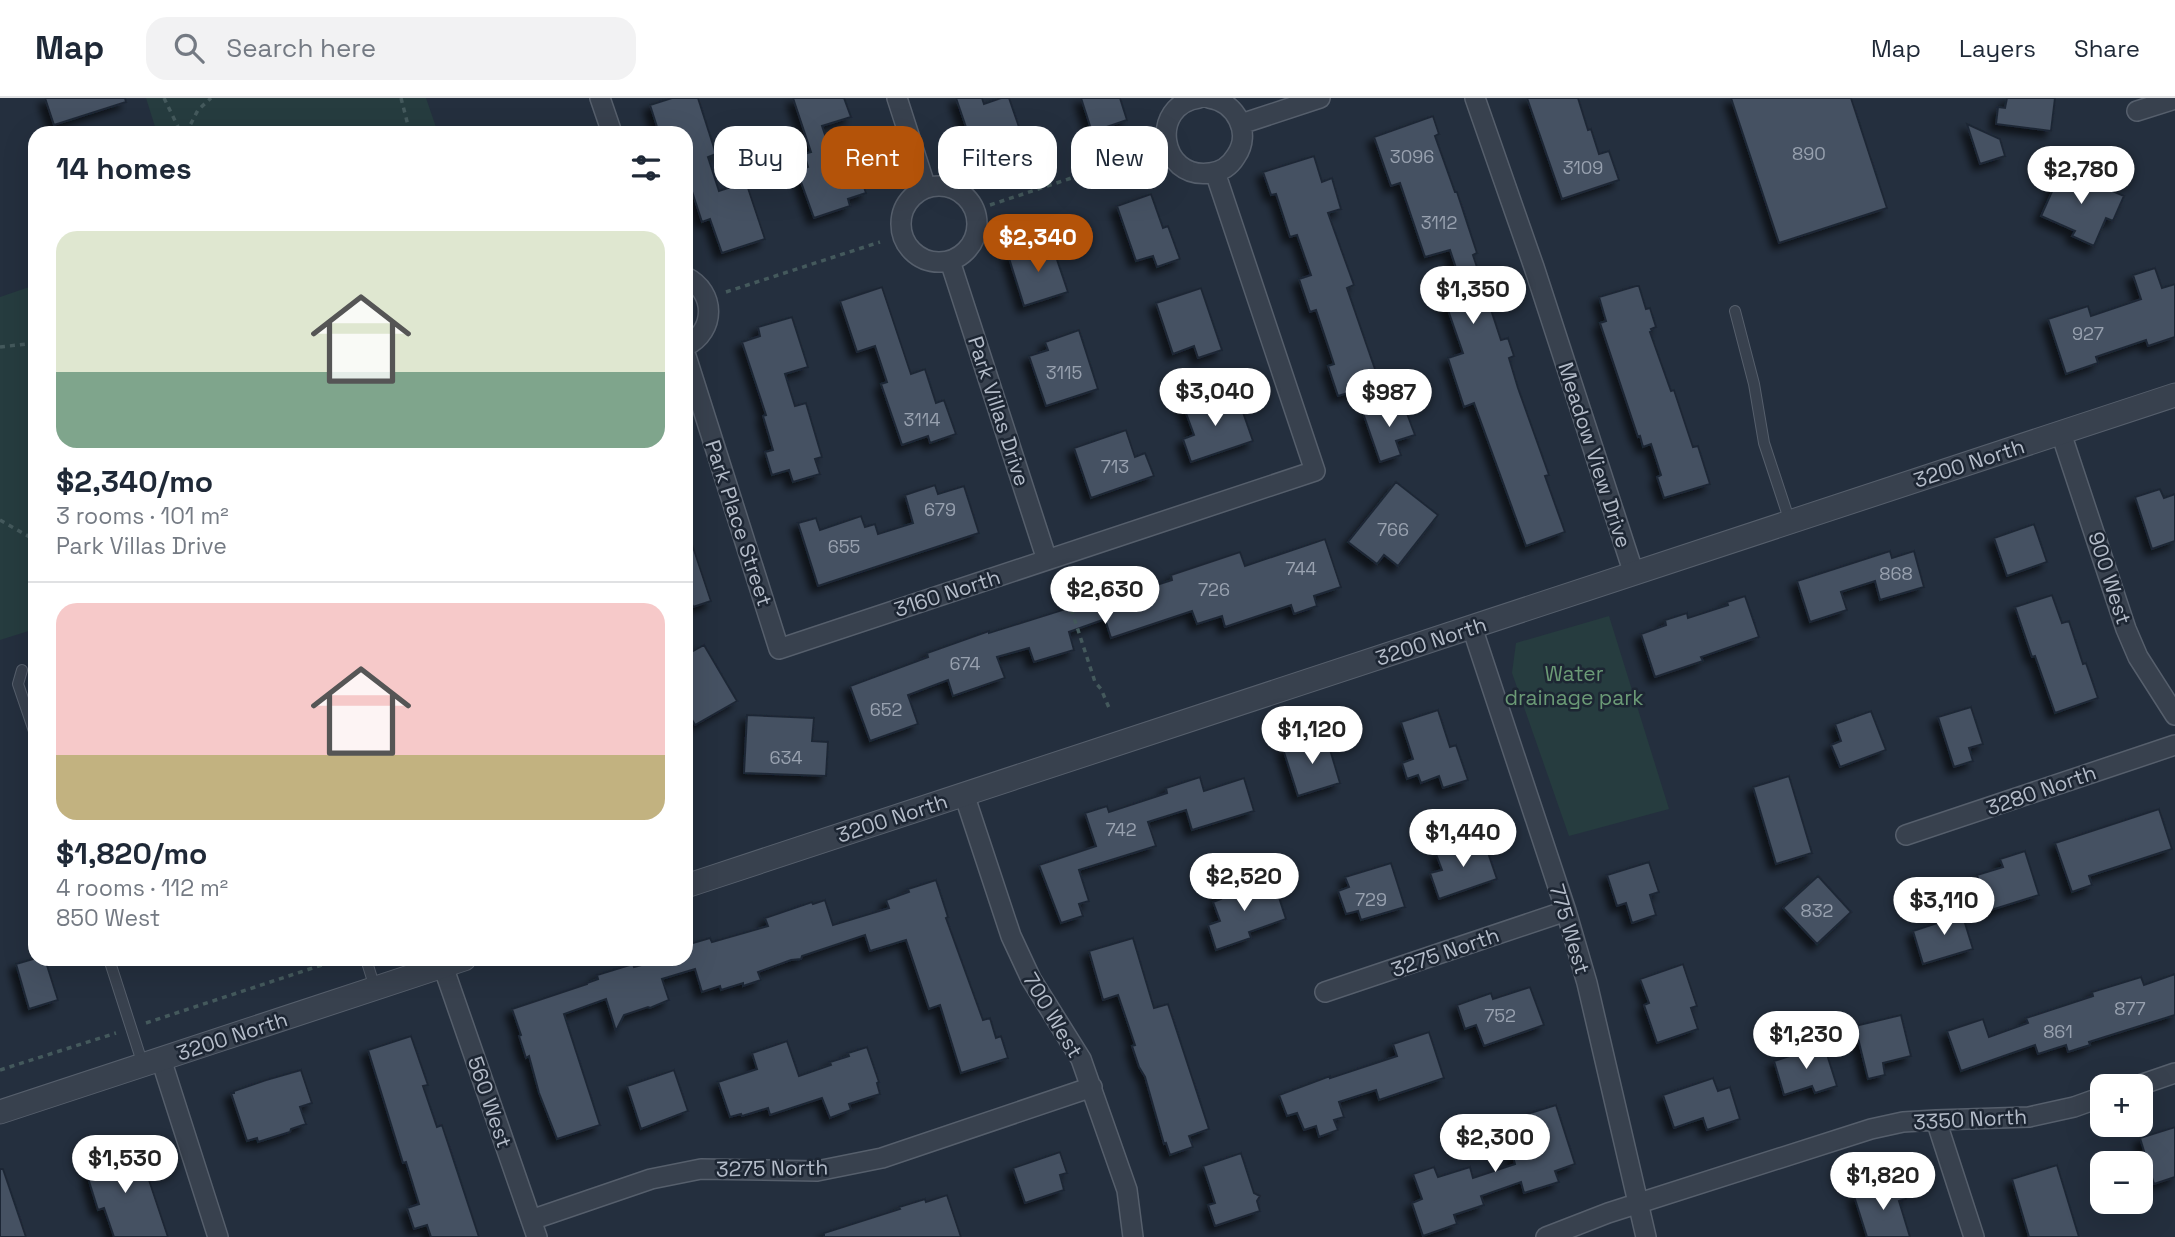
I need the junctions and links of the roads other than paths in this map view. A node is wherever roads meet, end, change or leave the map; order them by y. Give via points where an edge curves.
1 (600, 98) edge
2 (897, 98) edge
3 (1193, 98) edge
4 (1199, 98) edge
5 (1209, 98) edge
6 (1320, 98) edge
7 (1475, 98) edge
8 (2175, 99) edge
9 (2137, 111) dead end
10 (1241, 124) junction
11 (610, 126) edge
12 (1215, 172) junction
13 (926, 188) junction
14 (950, 261) junction
15 (693, 281) edge
16 (1735, 311) dead end
17 (693, 341) edge
18 (693, 378) edge
19 (2175, 395) edge
20 (2061, 433) junction
21 (1790, 522) junction
22 (1047, 560) junction
23 (1634, 574) junction
24 (1472, 627) junction
25 (779, 649) joint
26 (22, 670) dead end
27 (28, 713) edge
28 (2175, 715) edge
29 (2175, 745) edge
30 (964, 794) junction
31 (1906, 835) dead end
32 (693, 884) edge
33 (1566, 911) junction
34 (111, 966) edge
35 (368, 966) edge
36 (445, 966) edge
37 (455, 966) edge
38 (375, 988) junction
39 (1325, 992) dead end
40 (152, 1062) junction
41 (2175, 1073) edge
42 (2153, 1081) edge
43 (1092, 1087) junction
44 (2090, 1101) edge
45 (0, 1112) edge
46 (1936, 1120) junction
47 (1638, 1204) junction
48 (534, 1229) edge
49 (218, 1237) edge
50 (1133, 1237) edge
51 (1546, 1237) edge
52 (1646, 1237) edge
53 (1974, 1237) edge

1 - 11 street
2 - 13 street
3 - 4 street
3 - 12 street via 1169,120 1169,152 1194,173
5 - 10 street via 1227,105
6 - 10 street
7 - 23 street, Meadow View Drive
8 - 9 street
10 - 12 street via 1238,153
12 - 22 street, 3160 North via 1315,471
13 - 14 street via 905,207 902,236 906,246 921,258
13 - 14 street via 948,187 967,198 973,208 974,239
14 - 22 street, Park Villas Drive
15 - 17 street via 705,294 709,315 701,335
16 - 21 lane via 1764,443
18 - 25 street, Park Place Street
19 - 20 street, 3200 North
20 - 21 street, 3200 North
20 - 28 street, 900 West via 2126,629
21 - 23 street, 3200 North
22 - 25 street, 3160 North
23 - 24 street, 3200 North
24 - 30 street, 3200 North
24 - 33 street, 775 West
26 - 27 lane via 18,684
29 - 31 street, 3280 North
30 - 32 street, 3200 North
30 - 43 street, 700 West via 1020,959 1081,1059
33 - 39 street, 3275 North
33 - 47 street, 775 West
34 - 40 lane via 131,1028
35 - 38 lane
36 - 38 street, 3200 North
37 - 48 street, 560 West
38 - 40 street, 3200 North
40 - 45 street, 3200 North
40 - 49 street
41 - 42 street
43 - 48 street, 3275 North via 882,1158 817,1171 701,1169 651,1179
43 - 50 street, 700 West via 1127,1190
44 - 46 street, 3350 North via 2029,1117
46 - 47 street, 3350 North via 1871,1129
46 - 53 street
47 - 51 street, 3350 North
47 - 52 street, 775 West

